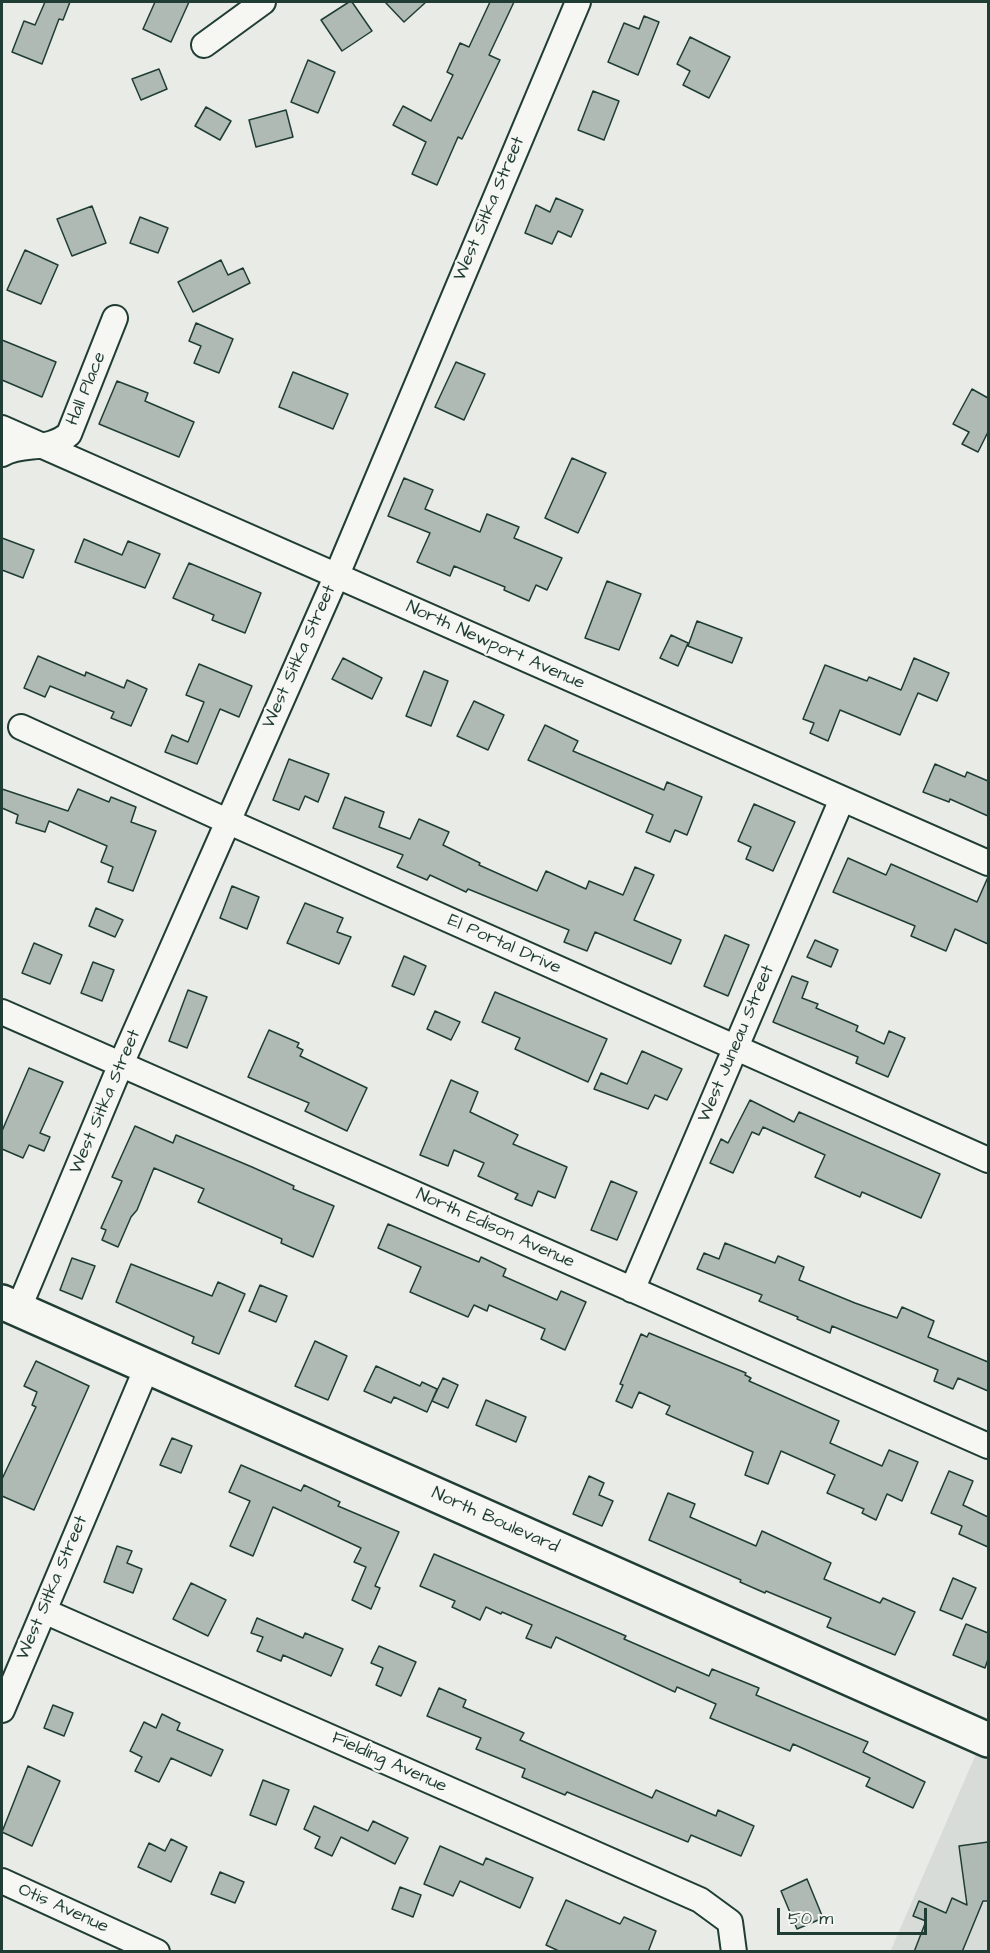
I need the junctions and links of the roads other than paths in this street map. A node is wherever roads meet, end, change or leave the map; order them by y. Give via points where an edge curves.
1 (263, 2) edge
2 (578, 2) edge
3 (204, 45) dead end
4 (115, 318) dead end
5 (2, 428) edge
6 (44, 447) junction
7 (2, 454) edge
8 (336, 577) junction
9 (21, 727) dead end
10 (842, 799) junction
11 (227, 821) junction
12 (988, 863) edge
13 (2, 1012) edge
14 (735, 1048) junction
15 (121, 1064) junction
16 (988, 1160) edge
17 (632, 1290) junction
18 (10, 1306) edge
19 (147, 1367) junction
20 (988, 1446) edge
21 (44, 1611) junction
22 (2, 1710) edge
23 (988, 1740) edge
24 (2, 1881) edge
25 (157, 1952) edge
26 (734, 1952) edge

1 - 3 street
2 - 8 street, West Sitka Street
4 - 6 street, Hall Place via 69,434 61,442
5 - 6 street, North Newport Avenue
6 - 7 street
6 - 8 street, North Newport Avenue
8 - 10 street, North Newport Avenue
8 - 11 street, West Sitka Street
9 - 11 street, El Portal Drive
10 - 12 street, North Newport Avenue
10 - 14 street, West Juneau Street
11 - 14 street, El Portal Drive
11 - 15 street, West Sitka Street
13 - 15 street, North Edison Avenue
14 - 16 street, El Portal Drive
14 - 17 street, West Juneau Street
15 - 17 street, North Edison Avenue
15 - 18 street, West Sitka Street
17 - 20 street, North Edison Avenue
18 - 19 street, North Boulevard
19 - 21 street, West Sitka Street
19 - 23 street, North Boulevard
21 - 22 street, West Sitka Street
21 - 26 street, Fielding Avenue via 700,1900 730,1922
24 - 25 street, Otis Avenue

